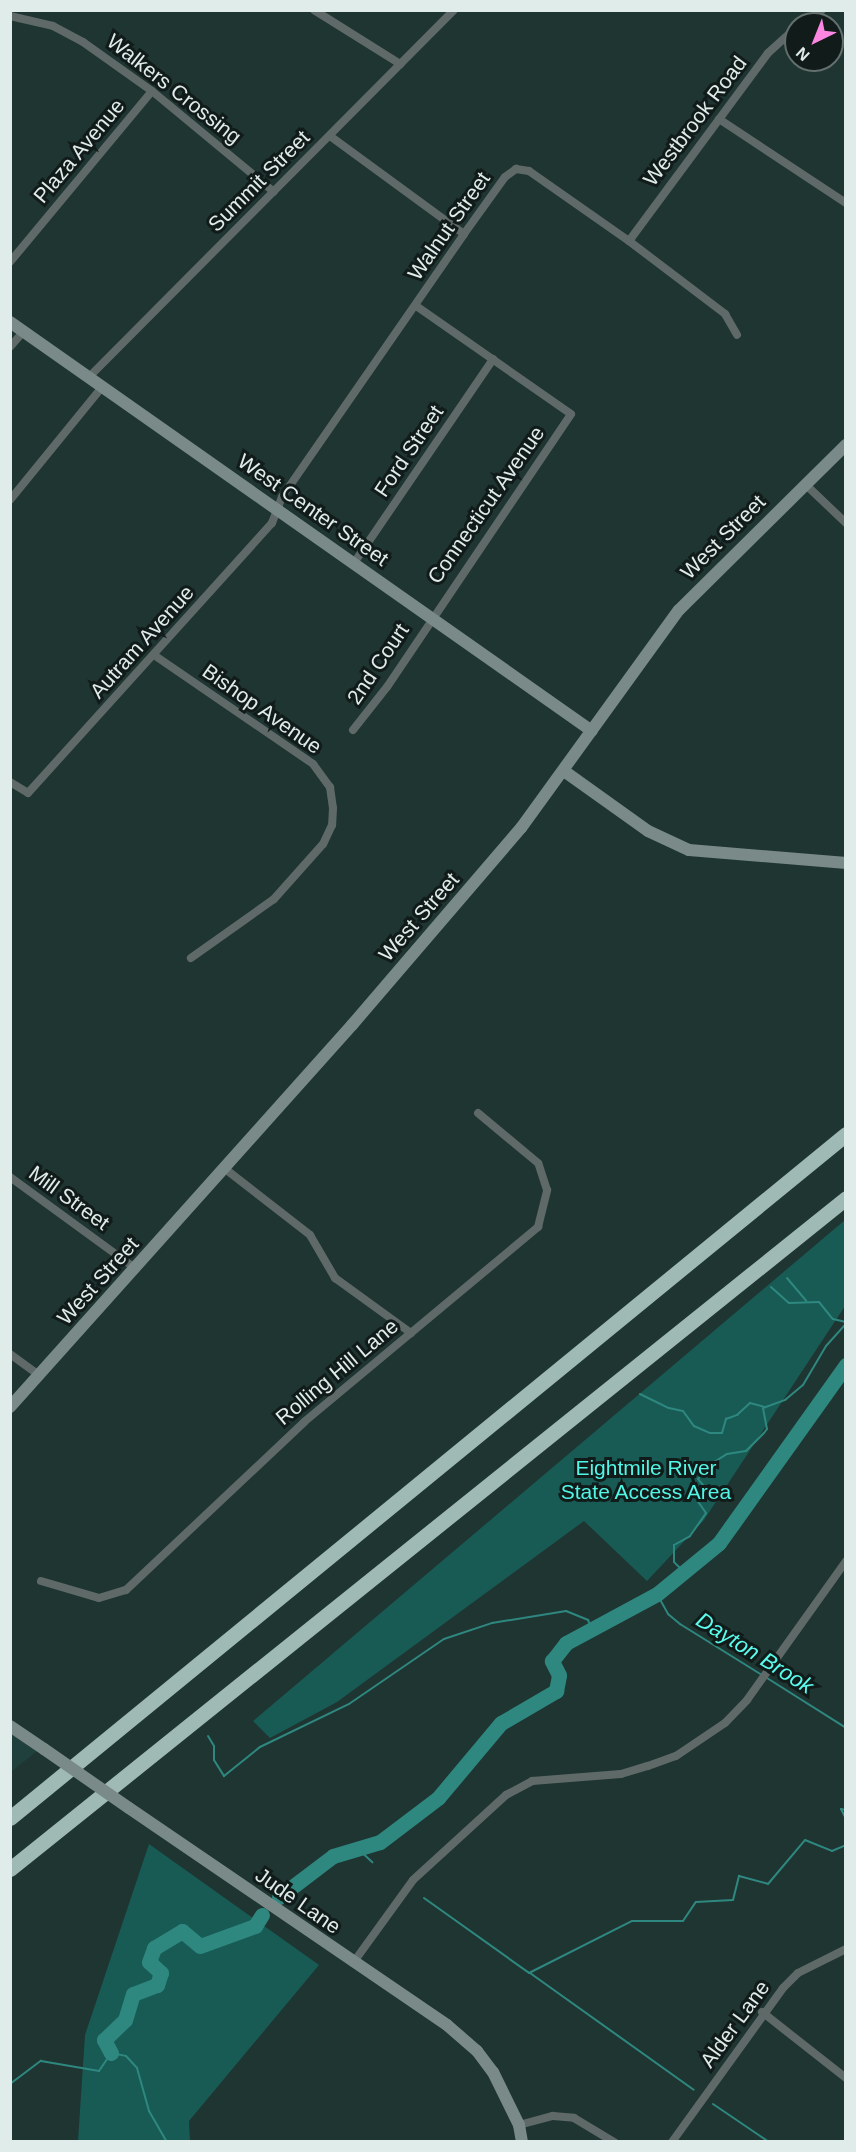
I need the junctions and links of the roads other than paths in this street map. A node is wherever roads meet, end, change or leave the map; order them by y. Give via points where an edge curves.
1 (314, 10) edge
2 (454, 10) edge
3 (10, 15) edge
4 (784, 39) edge
5 (400, 64) junction
6 (152, 91) junction
7 (719, 119) junction
8 (330, 136) junction
9 (274, 192) junction
10 (846, 203) edge
11 (464, 234) junction
12 (629, 240) junction
13 (10, 262) edge
14 (415, 305) junction
15 (10, 322) edge
16 (24, 331) junction
17 (737, 335) dead end
18 (10, 347) edge
19 (493, 359) junction
20 (90, 376) junction
21 (103, 386) junction
22 (846, 445) edge
23 (805, 484) junction
24 (10, 500) edge
25 (276, 510) junction
26 (846, 523) edge
27 (354, 563) junction
28 (431, 617) junction
29 (154, 655) junction
30 (353, 730) dead end
31 (592, 731) junction
32 (564, 771) junction
33 (10, 782) edge
34 (846, 862) edge
35 (191, 958) dead end
36 (478, 1113) dead end
37 (846, 1134) edge
38 (224, 1168) junction
39 (10, 1177) edge
40 (846, 1198) edge
41 (136, 1269) junction
42 (411, 1334) junction
43 (10, 1354) edge
44 (38, 1374) junction
45 (10, 1407) edge
46 (846, 1561) edge
47 (41, 1581) dead end
48 (10, 1726) edge
49 (10, 1818) edge
50 (10, 1869) edge
51 (846, 1949) edge
52 (353, 1963) junction
53 (762, 2012) junction
54 (846, 2078) edge
55 (519, 2126) junction
56 (522, 2142) edge
57 (614, 2142) edge
58 (672, 2142) edge

1 - 5 street
2 - 5 street, Summit Street
3 - 6 street, Walkers Crossing via 53,26
4 - 7 street, Westbrook Road via 768,53
5 - 8 street, Summit Street
6 - 9 street, Walkers Crossing
6 - 13 street, Plaza Avenue
7 - 10 street
7 - 12 street, Westbrook Road
8 - 9 street, Summit Street
8 - 11 street
9 - 20 street, Summit Street
11 - 12 street, Walnut Street via 505,177 516,169 530,171
11 - 14 street, Walnut Street
12 - 17 street, Walnut Street via 725,314
14 - 19 street
14 - 25 street, Walnut Street
15 - 16 street, West Center Street
16 - 18 street
16 - 20 street, West Center Street
19 - 27 street, Ford Street
19 - 28 street, Connecticut Avenue via 571,414
20 - 21 street, West Center Street
21 - 24 street
21 - 25 street, West Center Street
22 - 23 street, West Street
23 - 26 street
23 - 31 street, West Street via 679,610
25 - 27 street, West Center Street
25 - 29 street, Autram Avenue via 272,523
27 - 28 street, West Center Street
28 - 30 street, 2nd Court via 387,687
28 - 31 street, West Center Street
29 - 33 street, Autram Avenue via 28,793
29 - 35 street, Bishop Avenue via 313,764 330,787 333,808 332,825 323,844 274,899
31 - 32 street, West Street
32 - 34 street via 648,831 689,850
32 - 38 street, West Street via 464,895
36 - 42 street, Rolling Hill Lane via 538,1163 548,1190 544,1216 529,1237
37 - 49 highway
38 - 41 street, West Street
38 - 42 street via 310,1235 335,1278
39 - 41 street, Mill Street
40 - 50 highway
41 - 44 street, West Street
42 - 47 street, Rolling Hill Lane via 304,1422 126,1590 99,1598
43 - 44 street
44 - 45 street, West Street
46 - 52 street via 725,1723 676,1756 621,1774 532,1781 506,1795 413,1880
48 - 52 street, Jude Lane, bridge
51 - 53 street, Alder Lane via 798,1973
52 - 55 street, Jude Lane via 447,2025 477,2051 504,2090
53 - 54 street
53 - 58 street, Alder Lane
55 - 56 street, Jude Lane
55 - 57 street via 553,2116 574,2118

